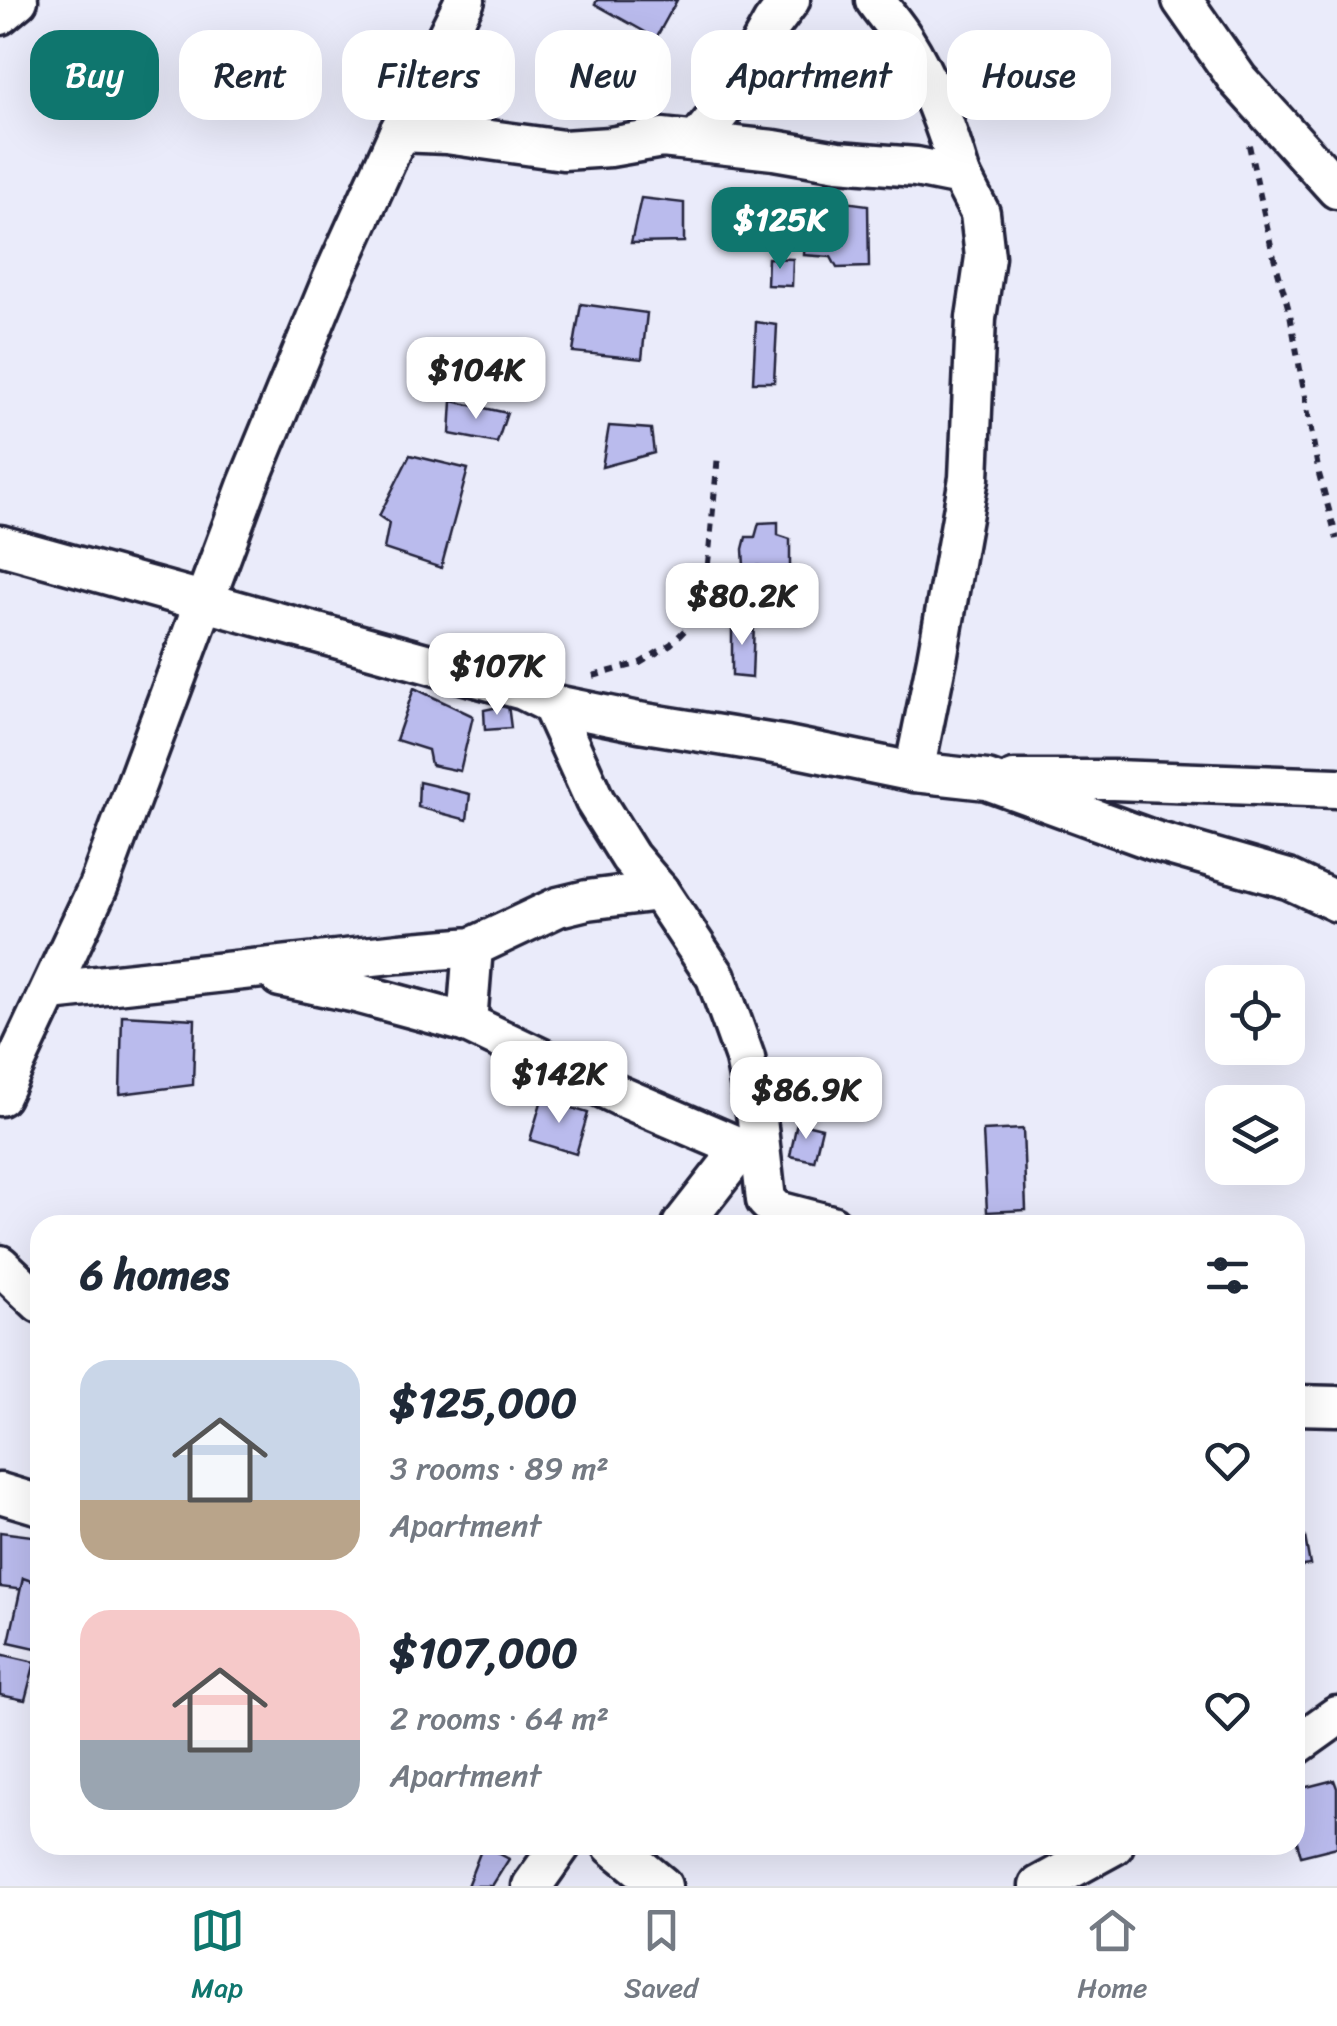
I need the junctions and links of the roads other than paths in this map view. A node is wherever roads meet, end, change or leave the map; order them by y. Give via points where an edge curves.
1 (18, 0) edge
2 (465, 0) edge
3 (790, 0) edge
4 (875, 0) edge
5 (1182, 0) edge
6 (0, 15) edge
7 (399, 132) junction
8 (697, 140) junction
9 (961, 176) junction
10 (1334, 180) edge
11 (0, 545) edge
12 (204, 600) junction
13 (550, 704) junction
14 (914, 772) junction
15 (987, 780) junction
16 (1337, 788) edge
17 (659, 891) junction
18 (1337, 902) edge
19 (472, 947) junction
20 (248, 971) junction
21 (51, 991) junction
22 (467, 1023) junction
23 (5, 1074) edge
24 (751, 1152) junction
25 (691, 1215) edge
26 (792, 1215) edge
27 (0, 1265) edge
28 (30, 1294) edge
29 (1305, 1405) edge
30 (1337, 1406) edge
31 (0, 1492) edge
32 (30, 1502) edge
33 (1337, 1716) edge
34 (1305, 1739) edge
35 (554, 1855) edge
36 (624, 1855) edge
37 (1096, 1855) edge
38 (532, 1886) edge
39 (662, 1886) edge
40 (1039, 1886) edge

1 - 6 street
2 - 7 street
3 - 8 street
4 - 9 street via 927,83
5 - 10 street via 1238,80
7 - 8 street via 562,150
7 - 12 street
8 - 9 street
9 - 14 street via 980,213 986,258 976,318 970,478
11 - 12 street
12 - 13 street via 524,690
12 - 21 street via 98,887
13 - 14 street
13 - 17 street via 595,802
14 - 15 street
15 - 16 street
15 - 18 street via 1288,879
17 - 19 street via 558,907
17 - 24 street via 716,977 757,1119
19 - 20 street
19 - 22 street
20 - 21 street
20 - 22 street
21 - 23 street
22 - 24 street
24 - 25 street
24 - 26 street via 766,1200
27 - 28 street
29 - 30 street
31 - 32 street
33 - 34 street
35 - 38 street
36 - 39 street
37 - 40 street

